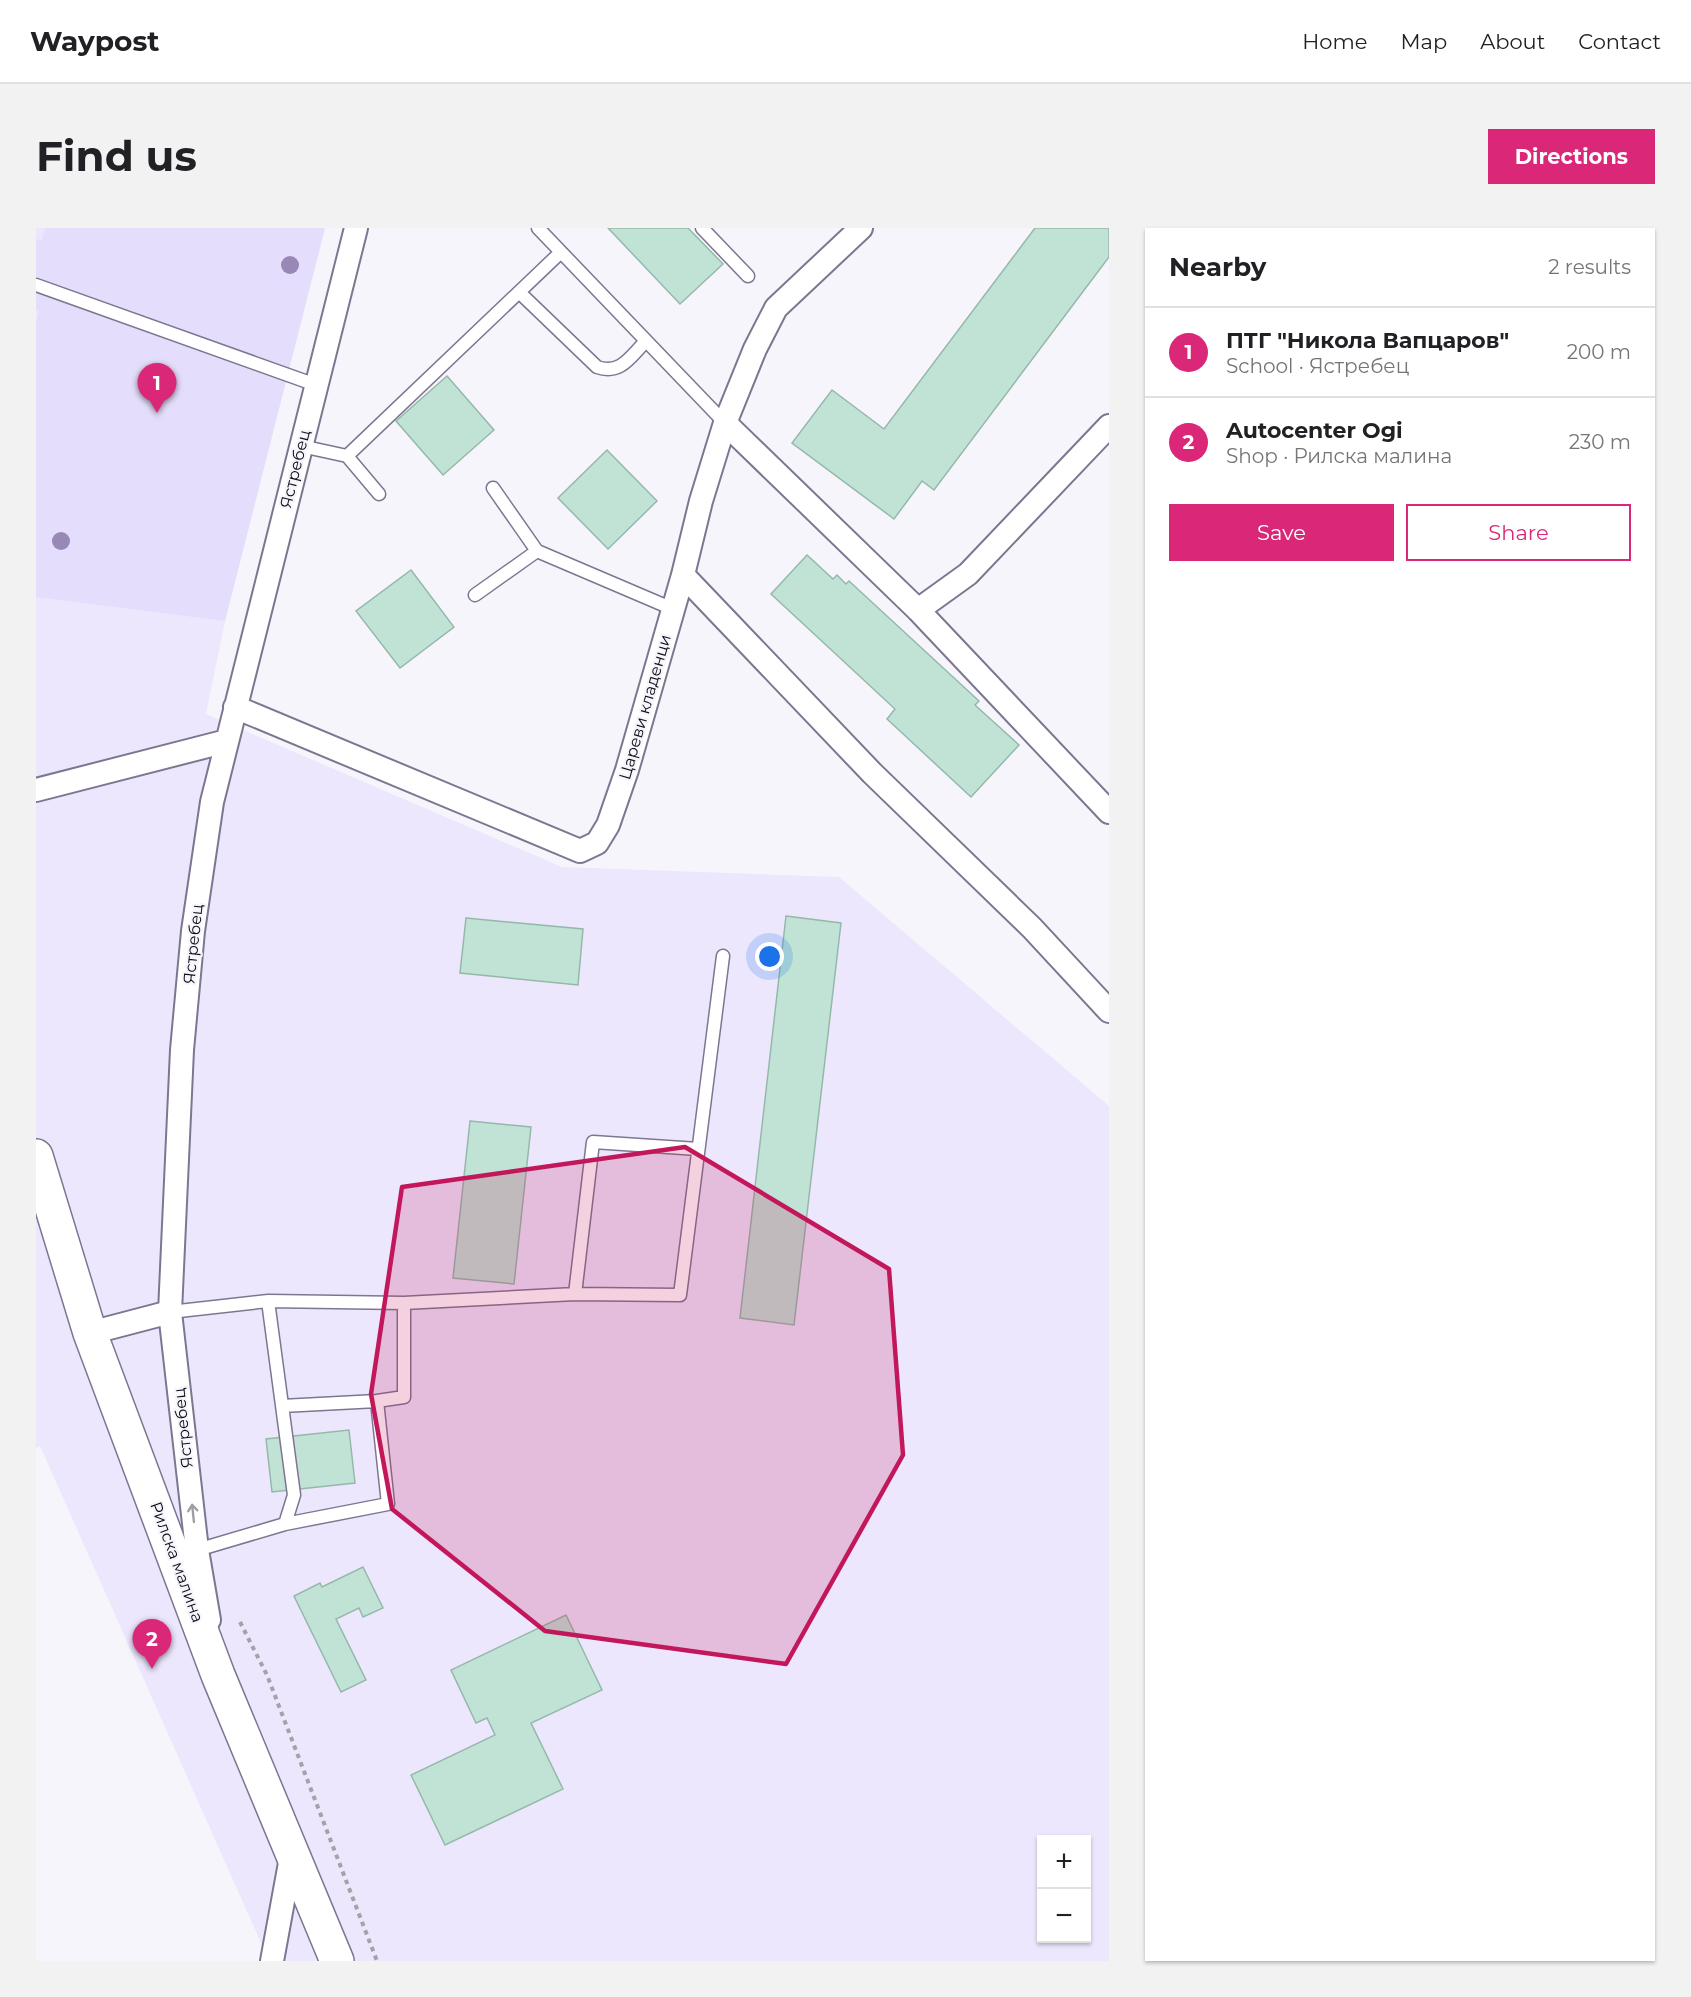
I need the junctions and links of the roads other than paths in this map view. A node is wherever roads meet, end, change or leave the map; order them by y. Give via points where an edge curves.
1 (356, 228) edge
2 (538, 228) edge
3 (702, 228) edge
4 (861, 228) edge
5 (561, 252) junction
6 (748, 276) dead end
7 (36, 285) edge
8 (520, 293) junction
9 (646, 341) junction
10 (316, 385) junction
11 (725, 423) junction
12 (1109, 426) edge
13 (301, 446) junction
14 (347, 456) junction
15 (493, 488) dead end
16 (379, 494) dead end
17 (537, 551) junction
18 (683, 575) junction
19 (475, 595) dead end
20 (673, 609) junction
21 (918, 610) junction
22 (235, 707) junction
23 (227, 741) junction
24 (36, 790) edge
25 (1109, 812) edge
26 (723, 956) dead end
27 (1109, 1011) edge
28 (698, 1149) junction
29 (36, 1156) edge
30 (575, 1293) junction
31 (268, 1301) junction
32 (404, 1304) junction
33 (170, 1312) junction
34 (90, 1332) junction
35 (377, 1401) junction
36 (282, 1406) junction
37 (285, 1524) junction
38 (197, 1550) junction
39 (218, 1675) junction
40 (292, 1851) junction
41 (272, 1961) edge
42 (337, 1961) edge

1 - 10 street, Ястребец
2 - 5 lane
3 - 6 lane
4 - 11 street, Цареви кладенци via 776,308 754,350
5 - 8 lane
5 - 9 lane
7 - 10 lane
8 - 9 lane via 597,367 608,371 619,368
8 - 14 lane
9 - 11 lane
10 - 13 street, Ястребец
11 - 18 street, Цареви кладенци
11 - 21 street
12 - 21 street via 968,574
13 - 14 lane
13 - 22 street, Ястребец
14 - 16 lane
15 - 17 lane
17 - 19 lane
17 - 20 lane
18 - 20 street, Цареви кладенци
18 - 27 street via 872,773 1032,928
20 - 22 street, Цареви кладенци via 608,825 597,843 580,851
21 - 25 street
22 - 23 street, Ястребец
23 - 24 street
23 - 33 street, Ястребец via 212,802 192,943 182,1050
26 - 28 lane
28 - 30 lane via 680,1295
28 - 30 lane via 593,1142
29 - 34 street, Рилска малина
30 - 32 lane
31 - 32 lane
31 - 33 lane
31 - 36 lane
32 - 35 lane via 404,1397
33 - 34 street
38 -> 33 street, Ястребец
34 - 39 street, Рилска малина
35 - 36 lane
35 - 37 lane via 388,1504
36 - 37 lane via 294,1495
37 - 38 lane
38 - 39 street, Ястребец
39 - 40 street, Рилска малина
40 - 41 street
40 - 42 street, Рилска малина

